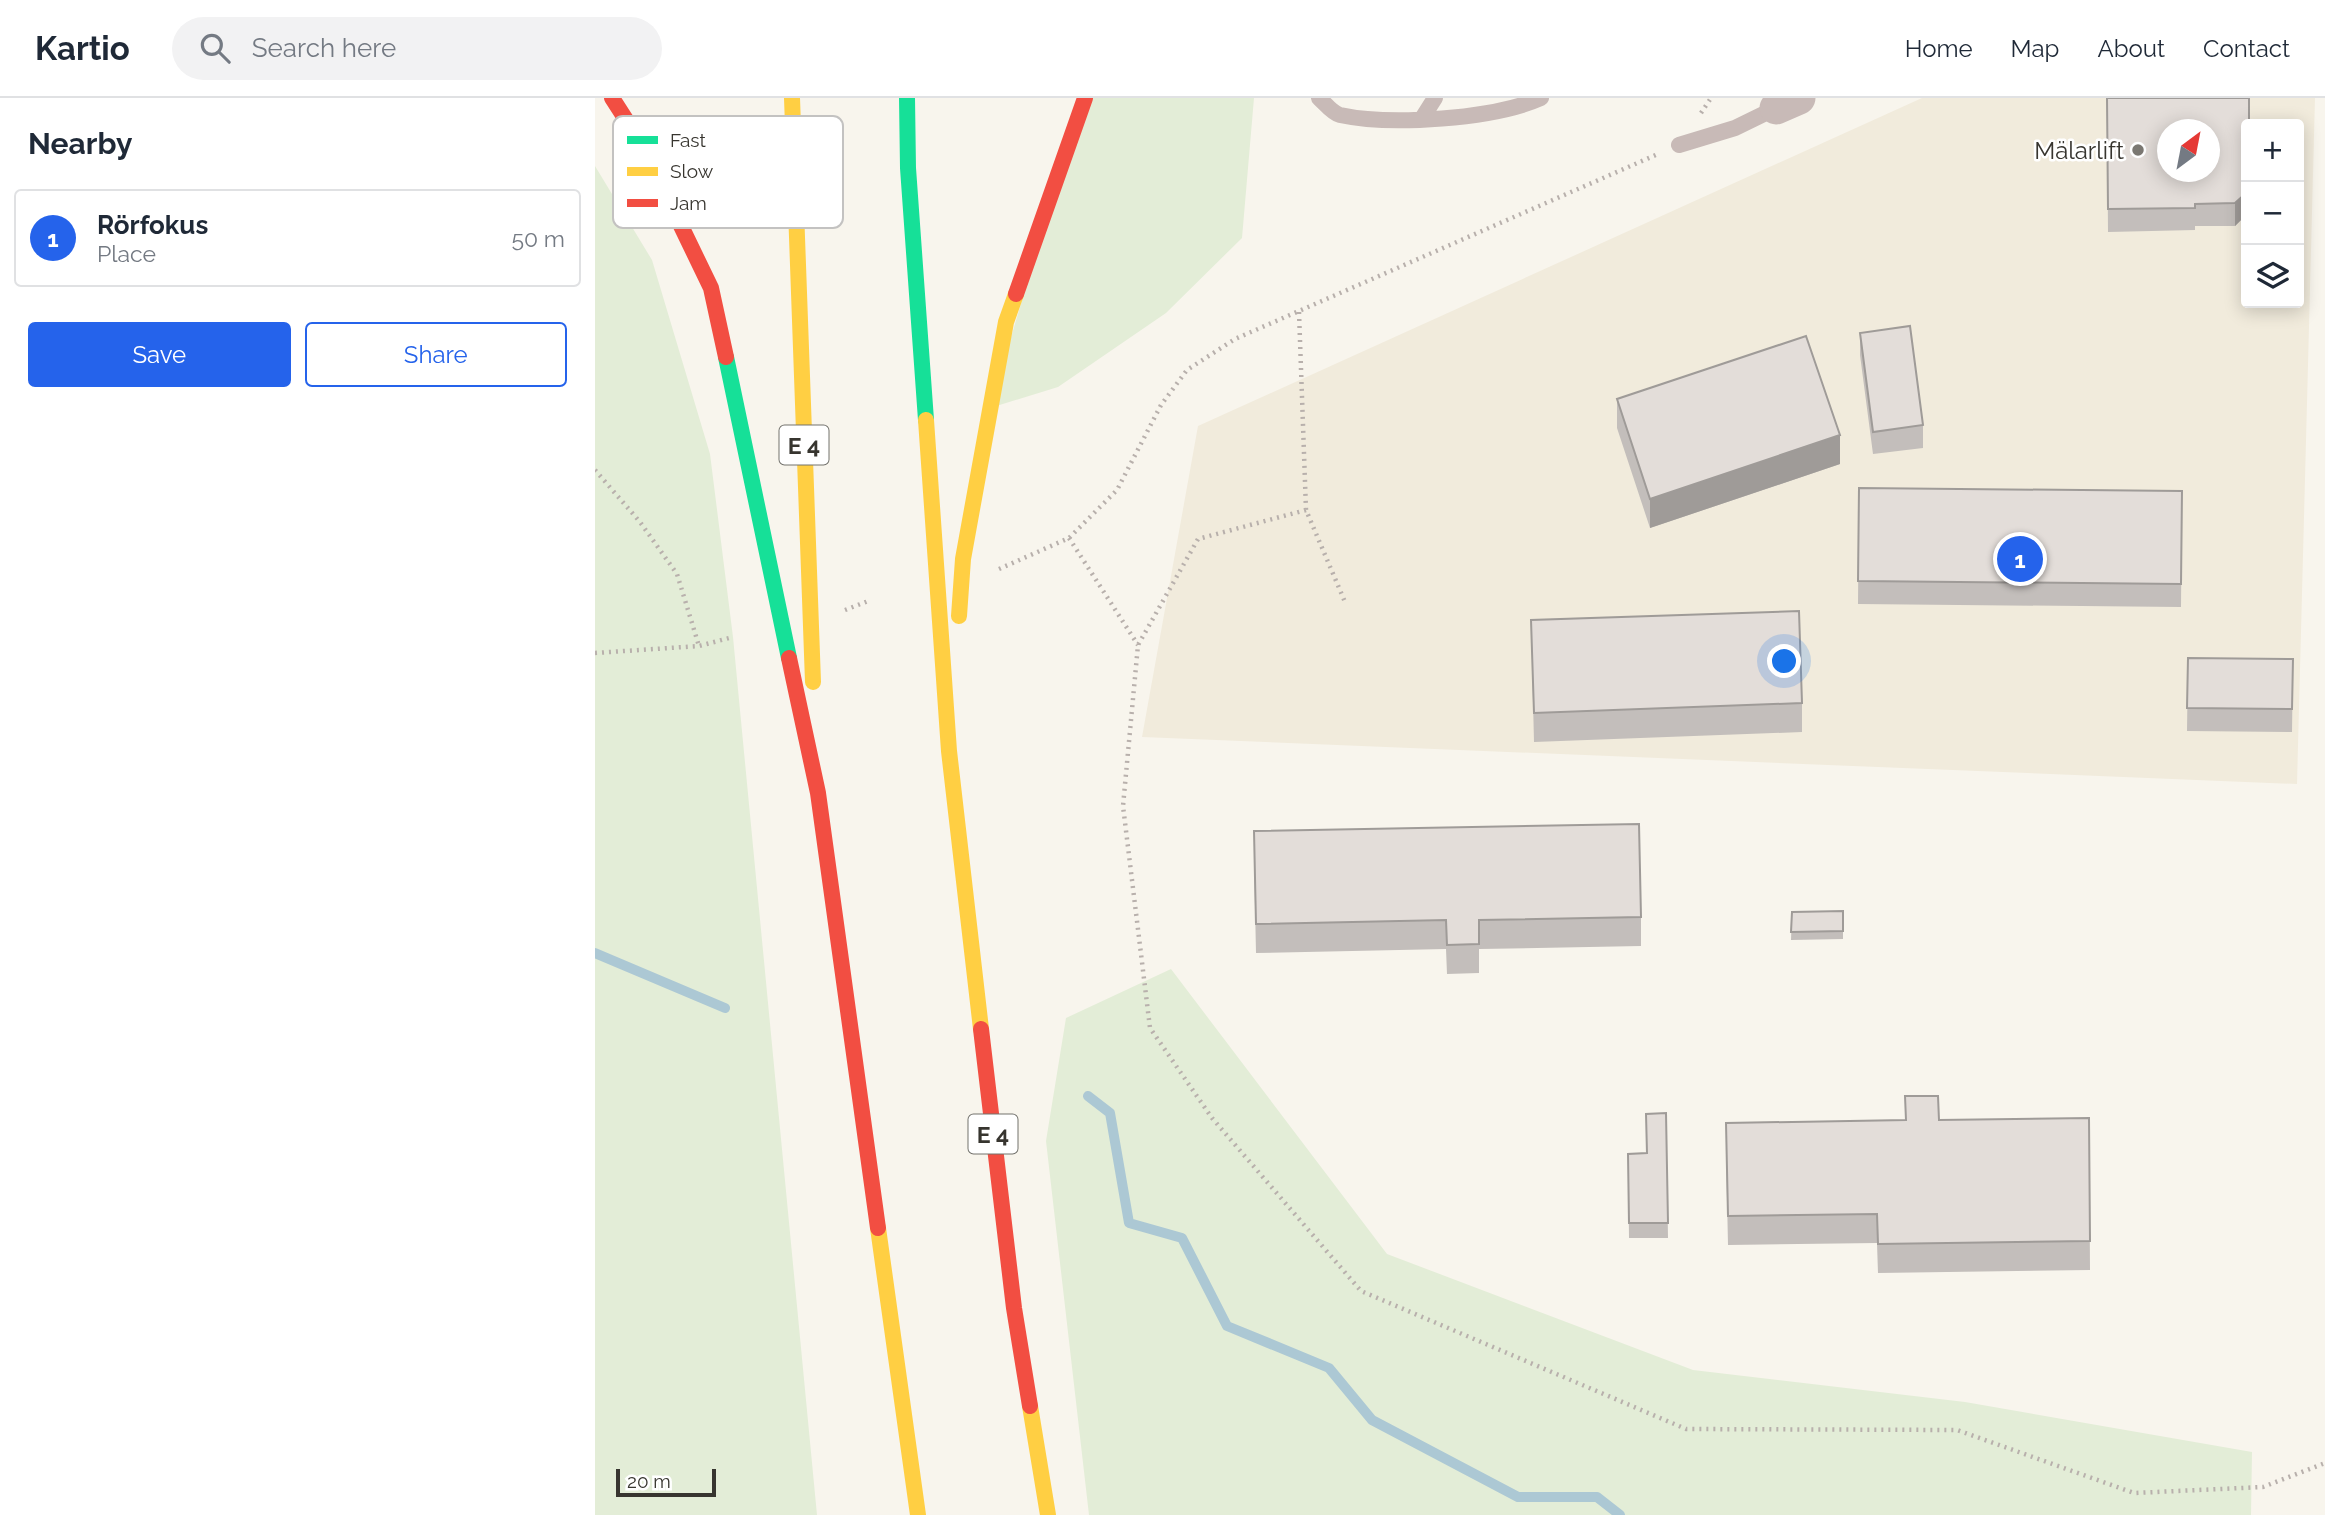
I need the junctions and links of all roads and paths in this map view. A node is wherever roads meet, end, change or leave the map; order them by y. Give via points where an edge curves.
1 (612, 98) edge
2 (792, 98) edge
3 (907, 98) edge
4 (1085, 98) edge
5 (1319, 98) edge
6 (1435, 98) edge
7 (1541, 98) edge
8 (1711, 98) edge
9 (1778, 101) edge
10 (624, 116) edge
11 (793, 116) edge
12 (1421, 120) junction
13 (1679, 145) junction
14 (682, 228) edge
15 (797, 228) edge
16 (1299, 312) junction
17 (595, 470) edge
18 (1305, 510) junction
19 (1069, 538) junction
20 (986, 574) dead end
21 (1345, 602) dead end
22 (733, 638) dead end
23 (1138, 645) junction
24 (699, 646) junction
25 (595, 653) edge
26 (949, 751) junction
27 (818, 793) junction
28 (2325, 1463) edge
29 (918, 1515) edge
30 (1048, 1515) edge

1 - 10 highway
2 - 11 highway, E 4
3 - 26 highway, E 4
4 - 26 highway via 1006,322 963,559
5 - 12 lane via 1337,114
6 - 12 lane
7 - 12 lane via 1520,107
8 - 13 path
9 - 13 lane via 1735,128
13 - 16 path
14 - 27 highway via 711,288
15 - 27 highway, E 4
16 - 18 path
16 - 19 path via 1235,339 1187,370 1161,405 1117,490
17 - 24 path via 677,574
18 - 21 path
18 - 23 path via 1198,539
19 - 20 path
19 - 23 path
22 - 24 path
23 - 28 path via 1123,806 1150,1028 1212,1118 1361,1292 1686,1429 1957,1430 2134,1493 2263,1487
24 - 25 path
26 - 30 highway, E 4 via 1014,1308
27 - 29 highway, E 4

